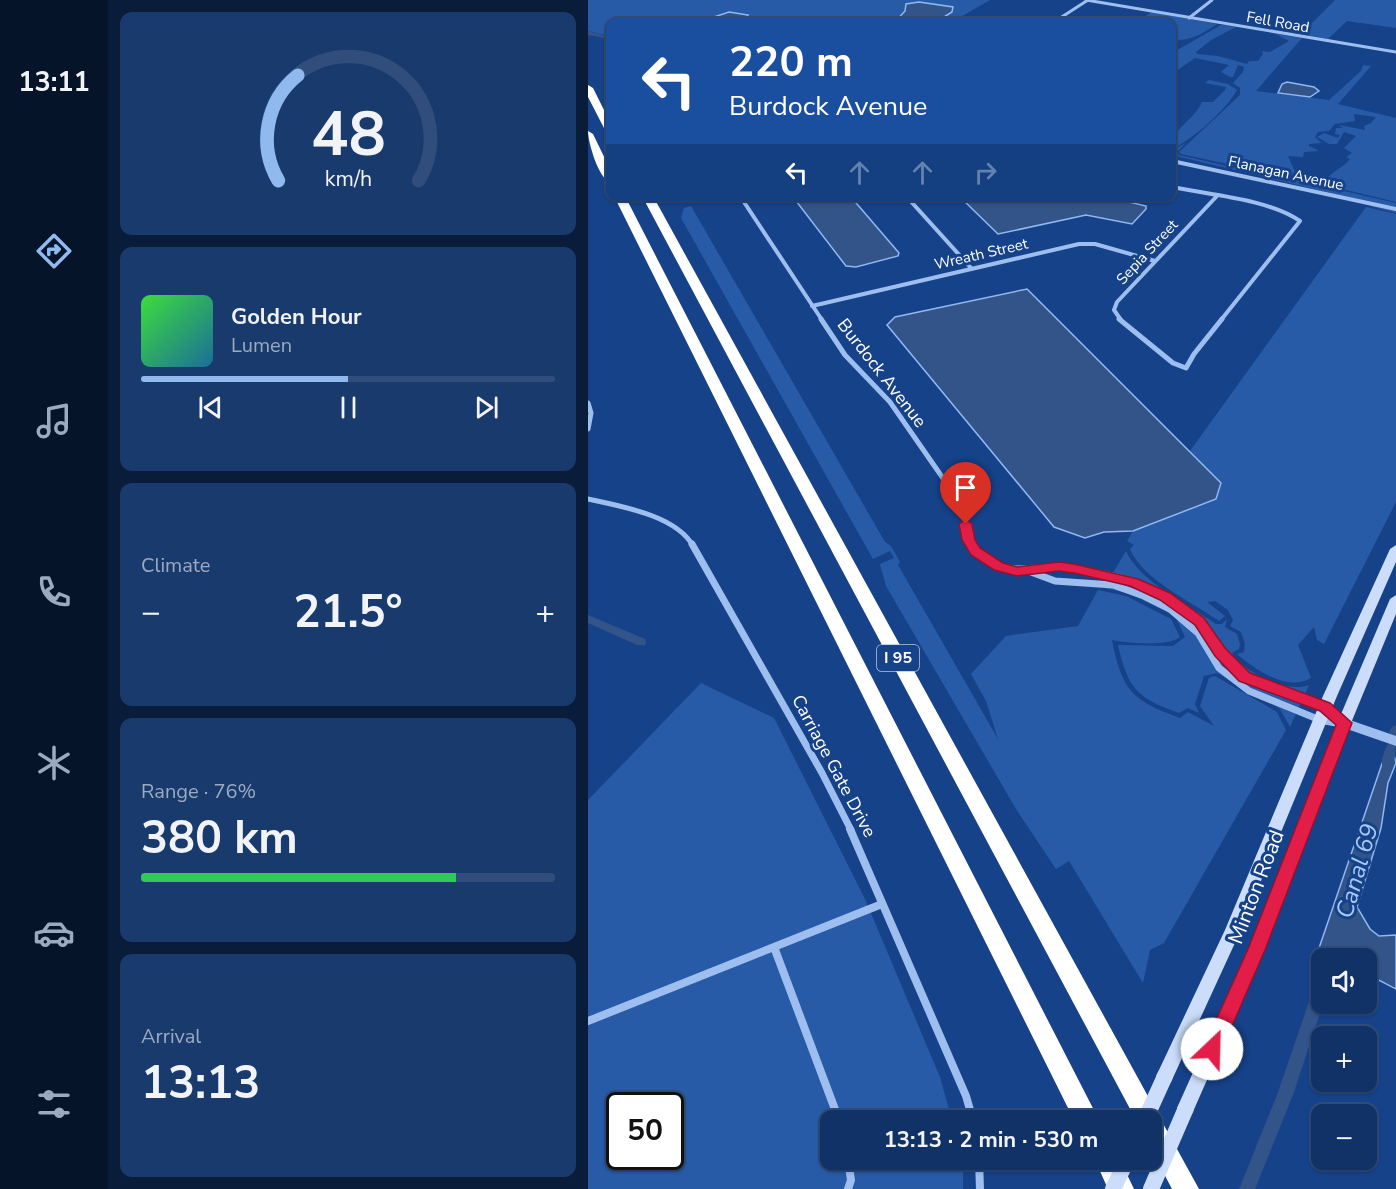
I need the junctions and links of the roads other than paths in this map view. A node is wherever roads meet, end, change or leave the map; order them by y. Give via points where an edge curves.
1 (1087, 0) edge
2 (1212, 0) edge
3 (1060, 18) edge
4 (1190, 18) junction
5 (1396, 52) edge
6 (588, 88) edge
7 (606, 122) edge
8 (588, 135) edge
9 (1176, 162) edge
10 (606, 171) edge
11 (1176, 188) edge
12 (1216, 196) junction
13 (622, 201) edge
14 (650, 201) edge
15 (743, 201) edge
16 (911, 201) edge
17 (1396, 209) edge
18 (1155, 261) junction
19 (972, 269) junction
20 (812, 306) junction
21 (588, 402) edge
22 (588, 429) edge
23 (588, 499) edge
24 (1396, 549) edge
25 (1074, 569) junction
26 (1031, 571) junction
27 (1107, 575) junction
28 (1068, 584) junction
29 (1108, 585) junction
30 (1165, 596) junction
31 (1396, 599) edge
32 (1157, 603) junction
33 (1220, 652) junction
34 (1211, 654) junction
35 (1322, 714) junction
36 (1344, 723) junction
37 (1396, 741) edge
38 (882, 904) junction
39 (774, 947) junction
40 (588, 1021) edge
41 (835, 1110) edge
42 (970, 1110) edge
43 (1082, 1110) edge
44 (1142, 1110) edge
45 (1151, 1110) edge
46 (1162, 1145) edge
47 (850, 1170) edge
48 (979, 1170) edge
49 (1112, 1170) edge
50 (1122, 1170) edge
51 (848, 1189) edge
52 (980, 1189) edge
53 (1113, 1189) edge
54 (1122, 1189) edge
55 (1151, 1189) edge
56 (1186, 1189) edge

1 - 3 street
1 - 4 street, Fell Road
2 - 4 street
4 - 5 street, Fell Road
6 - 7 highway
8 - 10 highway
9 - 17 street, Flanagan Avenue
11 - 12 street
12 - 18 street, Sepia Street
12 - 18 street, Sepia Street via 1296,215 1300,220 1186,368 1173,363 1118,318 1114,310
13 - 43 highway, I 95
14 - 44 highway, I 95
15 - 20 street, Burdock Avenue
16 - 19 street
18 - 19 street, Wreath Street via 1095,244 1079,244
19 - 20 street, Wreath Street
20 - 26 street, Burdock Avenue via 845,355 890,402 963,507 969,540 976,551 999,567
21 - 22 street
23 - 38 street, Carriage Gate Drive via 648,513 689,538 822,773
24 - 35 main road, Minton Road
25 - 26 street, Burdock Avenue
25 - 27 street, Burdock Avenue
25 - 28 street
26 - 28 street, Burdock Avenue
27 - 29 street
27 - 30 street, Burdock Avenue
28 - 29 street, Burdock Avenue
29 - 32 street, Burdock Avenue
30 - 32 street
30 - 33 street, Burdock Avenue via 1200,621
31 - 36 main road, Minton Road
32 - 34 street, Burdock Avenue via 1198,633
33 - 34 street
33 - 35 street, Burdock Avenue via 1245,677
34 - 35 street, Burdock Avenue via 1219,668 1249,691
35 - 36 street
35 - 45 main road, Minton Road, bridge via 1232,933
36 - 37 street
36 - 55 main road, Minton Road, bridge via 1256,950
38 - 39 street
38 - 42 street, Carriage Gate Drive
39 - 40 street
39 - 41 street
46 - 56 highway
47 - 51 street
48 - 52 street
49 - 54 highway
50 - 53 main road, bridge

